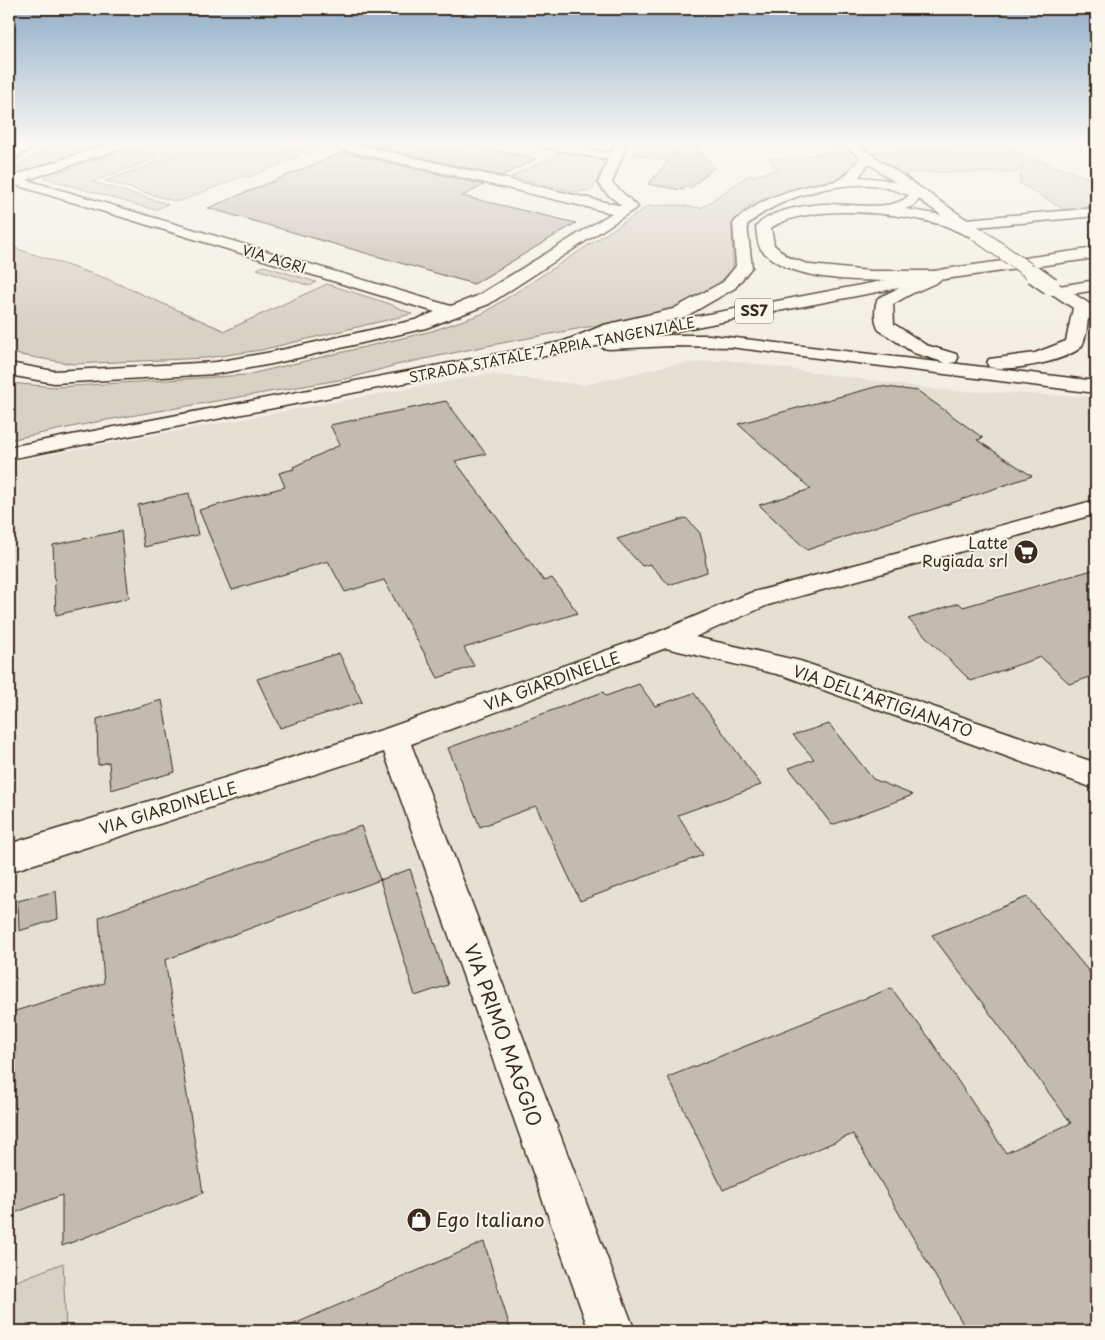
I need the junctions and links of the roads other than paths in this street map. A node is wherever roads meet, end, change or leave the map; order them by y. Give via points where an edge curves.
1 (100, 206) edge
2 (597, 206) edge
3 (629, 206) edge
4 (765, 206) edge
5 (898, 206) edge
6 (936, 206) edge
7 (879, 210) junction
8 (624, 212) junction
9 (1096, 212) edge
10 (970, 229) junction
11 (1096, 253) edge
12 (945, 274) junction
13 (1096, 285) edge
14 (1055, 289) junction
15 (453, 312) junction
16 (1089, 312) edge
17 (563, 348) junction
18 (9, 369) edge
19 (1096, 387) edge
20 (9, 453) edge
21 (1096, 507) edge
22 (665, 639) junction
23 (394, 738) junction
24 (1096, 777) edge
25 (9, 858) edge
26 (612, 1331) edge

1 - 15 main road, VIA AGRI
2 - 8 main road
3 - 8 main road via 631,208
4 - 17 main road via 740,224 744,267 728,285 679,313 610,329
5 - 7 main road
6 - 10 main road
7 - 10 main road
7 - 12 main road via 823,208 797,211 773,219 763,227 761,236 769,250 783,260 810,269 858,276
8 - 15 main road via 483,300
9 - 10 main road
10 - 14 main road, bridge
11 - 12 main road, STRADA STATALE 7 APPIA TANGENZIALE / SS7
12 - 16 main road via 904,290 884,302 886,326 920,349 973,364 1022,362 1054,355 1081,344
12 - 17 main road, STRADA STATALE 7 APPIA TANGENZIALE / SS7
13 - 14 main road
14 - 16 main road
15 - 18 main road via 401,328 216,368 54,377
17 - 19 main road via 667,339 731,341
17 - 20 main road, STRADA STATALE 7 APPIA TANGENZIALE
21 - 22 main road, VIA GIARDINELLE via 758,599
22 - 23 main road, VIA GIARDINELLE
22 - 24 main road, VIA DELL'ARTIGIANATO via 790,668
23 - 25 main road, VIA GIARDINELLE
23 - 26 main road, VIA PRIMO MAGGIO

